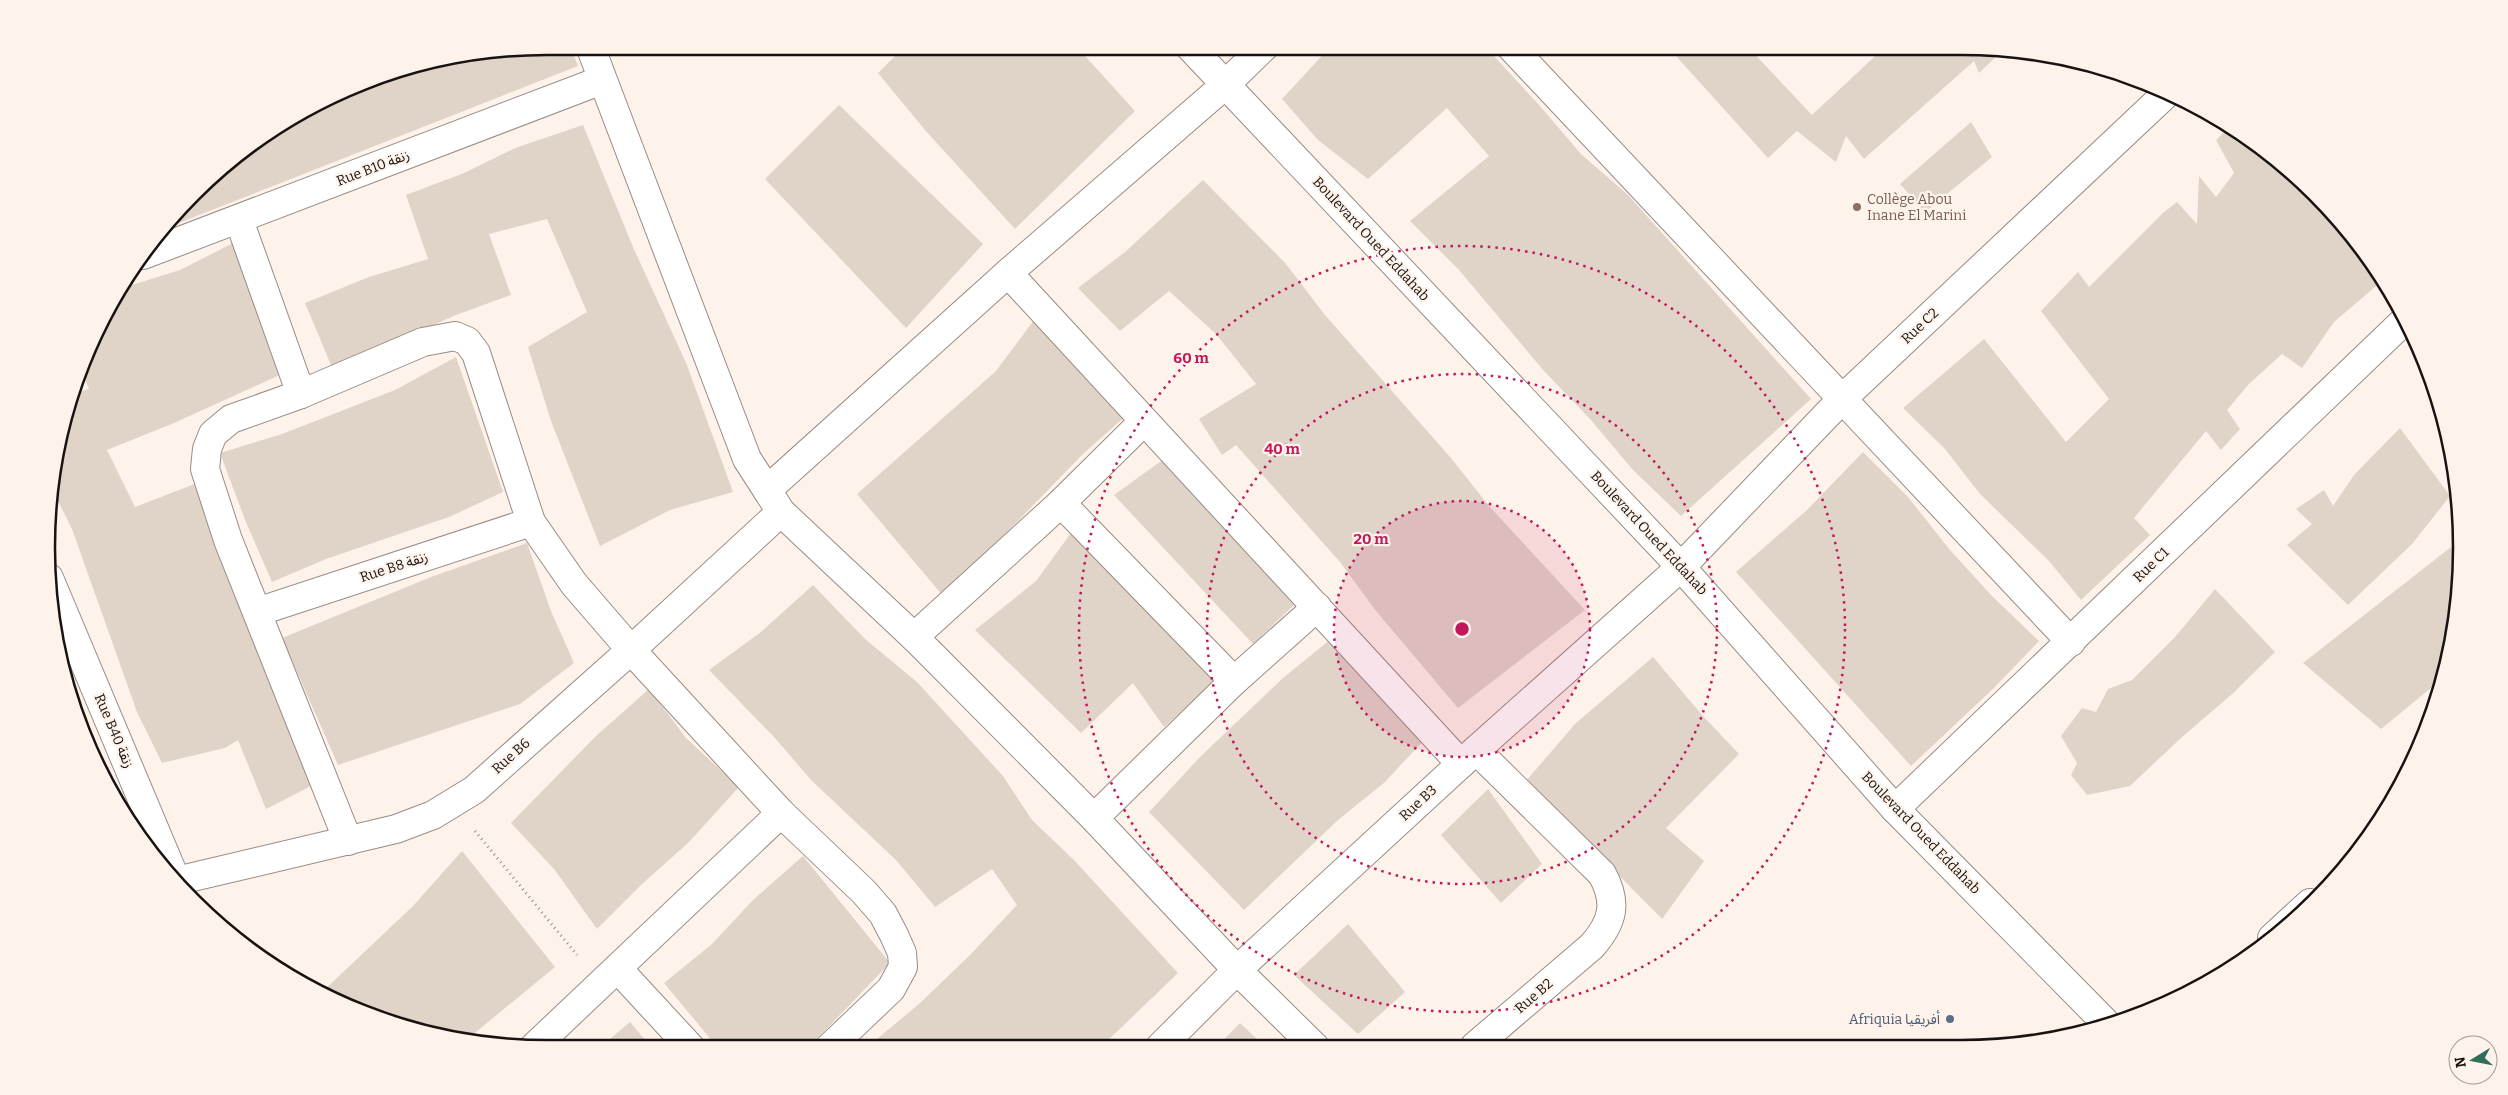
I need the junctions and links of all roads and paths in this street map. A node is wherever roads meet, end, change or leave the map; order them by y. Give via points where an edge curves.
1 (593, 55) edge
2 (1197, 55) edge
3 (1256, 55) edge
4 (1518, 55) edge
5 (602, 80) junction
6 (1225, 85) junction
7 (2162, 98) edge
8 (239, 220) junction
9 (155, 251) edge
10 (1008, 273) junction
11 (2400, 325) edge
12 (301, 394) junction
13 (1842, 399) junction
14 (1144, 421) junction
15 (774, 501) junction
16 (1061, 503) junction
17 (531, 522) junction
18 (1681, 567) junction
19 (58, 599) edge
20 (1317, 607) junction
21 (257, 612) junction
22 (914, 637) junction
23 (2071, 642) junction
24 (631, 650) junction
25 (1234, 681) junction
26 (1468, 757) junction
27 (452, 803) junction
28 (1895, 809) junction
29 (781, 813) junction
30 (1094, 818) junction
31 (348, 841) junction
32 (167, 860) edge
33 (185, 881) edge
34 (1237, 970) junction
35 (610, 977) junction
36 (2102, 1019) edge
37 (543, 1040) edge
38 (682, 1040) edge
39 (838, 1040) edge
40 (1167, 1040) edge
41 (1309, 1040) edge
42 (1482, 1040) edge

1 - 5 street
2 - 6 street, Boulevard Oued Eddahab
3 - 6 street, Rue B6
4 - 13 street
5 - 8 street, Rue B10 زنقة
5 - 15 street via 747,459
6 - 10 street, Rue B6
6 - 18 street, Boulevard Oued Eddahab
7 - 13 street, Rue C2
8 - 9 street, Rue B10 زنقة
8 - 12 street
10 - 14 street, Rue B2
10 - 15 street, Rue B6
11 - 23 street, Rue C1
12 - 17 street via 424,342 455,336 467,341 476,353
12 - 21 street via 231,419 213,434 207,449 205,469 228,540
13 - 18 street, Rue C2
13 - 23 street
14 - 16 street
14 - 20 street, Rue B2
15 - 22 street
15 - 24 street, Rue B6
16 - 22 street
16 - 25 street
17 - 21 street, Rue B8 زنقة
17 - 24 street via 574,584
18 - 26 street, Rue B3
18 - 28 street, Boulevard Oued Eddahab
19 - 32 street, Rue B40 زنقة
20 - 25 street
20 - 26 street, Rue B2
21 - 31 street
22 - 30 street
23 - 28 street, Rue C1
24 - 27 street, Rue B6 via 474,790
24 - 29 street
25 - 30 street
26 - 34 street, Rue B3
26 - 42 street, Rue B2 via 1602,874 1610,888 1611,918 1606,930 1592,946
27 - 31 street, Rue B6 via 405,826
27 - 35 path
28 - 36 street, Boulevard Oued Eddahab
29 - 35 street
29 - 39 street via 864,892 882,914 902,952 903,967 891,990
30 - 34 street
31 - 33 street, Rue B6
34 - 40 street, Rue B3
34 - 41 street
35 - 37 street
35 - 38 street

